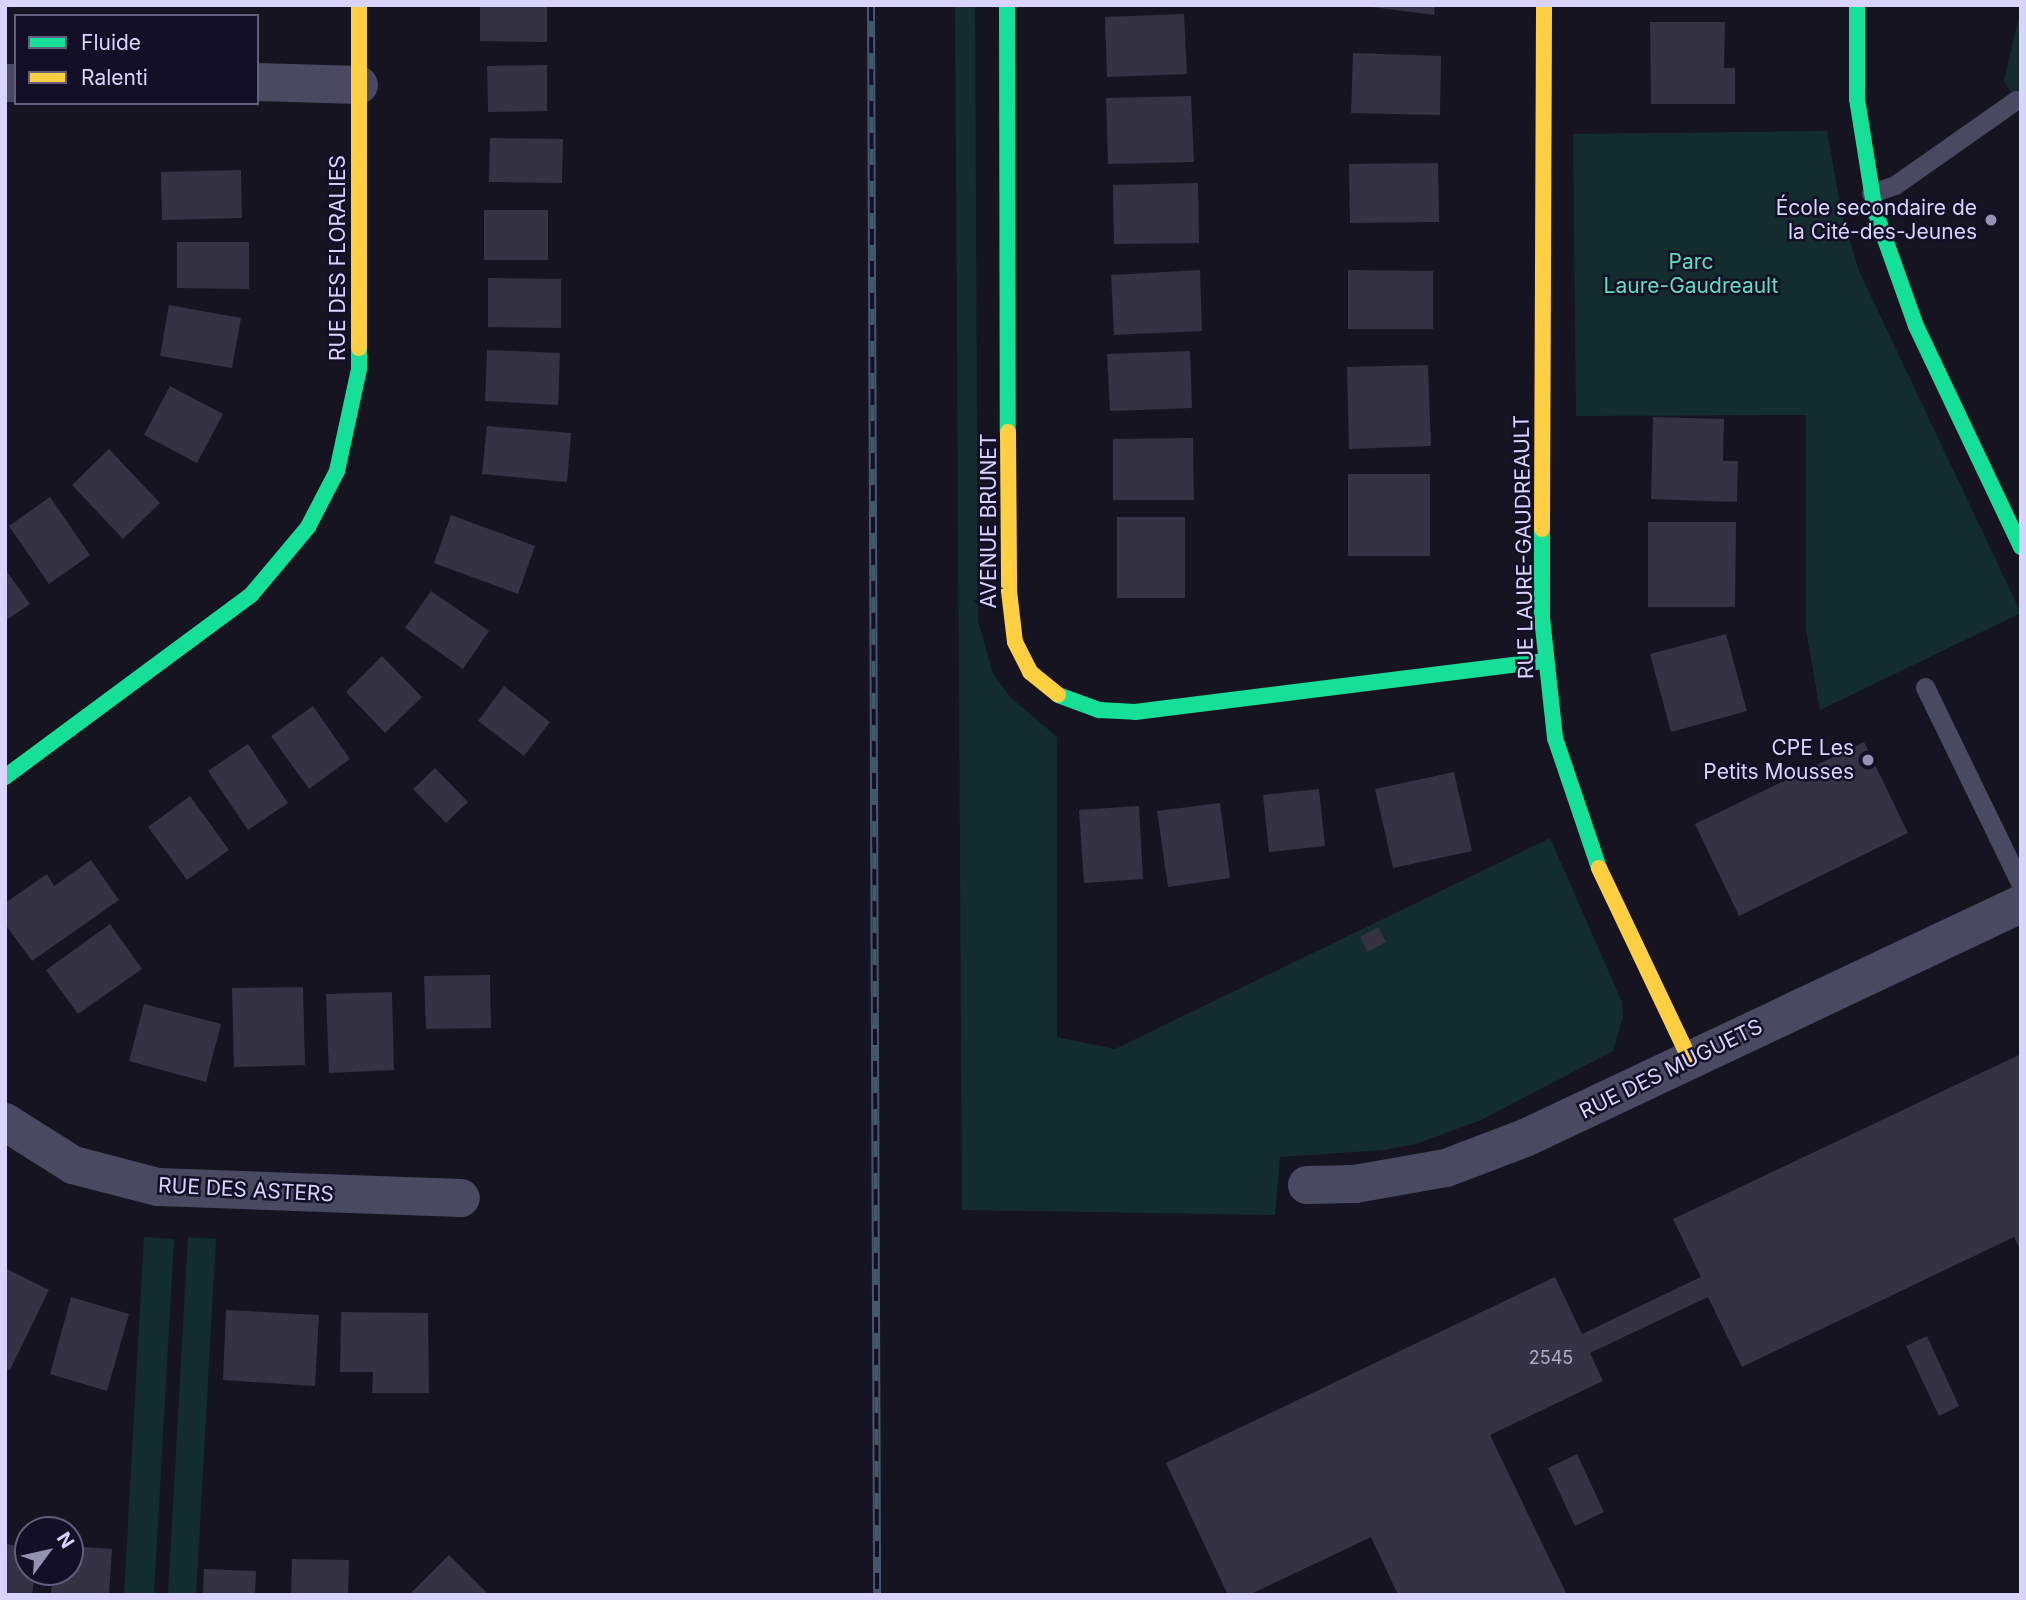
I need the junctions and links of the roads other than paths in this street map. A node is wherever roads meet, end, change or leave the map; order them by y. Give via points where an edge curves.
1 (359, 5) edge
2 (1007, 5) edge
3 (1544, 5) edge
4 (1857, 5) edge
5 (259, 82) edge
6 (359, 85) junction
7 (2016, 100) dead end
8 (1871, 193) junction
9 (2021, 547) edge
10 (1544, 662) junction
11 (1925, 687) dead end
12 (5, 777) edge
13 (2021, 885) edge
14 (2021, 904) edge
15 (1690, 1060) junction
16 (5, 1122) edge
17 (1307, 1185) dead end
18 (461, 1198) dead end

1 - 6 street, RUE DES FLORALIES
2 - 10 street, AVENUE BRUNET via 1009,591 1016,642 1030,671 1066,701 1099,710 1135,712
3 - 10 street, RUE LAURE-GAUDREAULT
4 - 8 street via 1857,99
5 - 6 street
6 - 12 street, RUE DES FLORALIES via 359,369 337,471 323,500 291,550 251,595
7 - 8 lane via 1895,186
8 - 9 street via 1916,326
10 - 15 street, RUE LAURE-GAUDREAULT via 1555,738 1592,853
11 - 13 lane
14 - 15 street, RUE DES MUGUETS
15 - 17 street, RUE DES MUGUETS via 1525,1138 1446,1168 1355,1184
16 - 18 street, RUE DES ASTERS via 73,1165 158,1187

